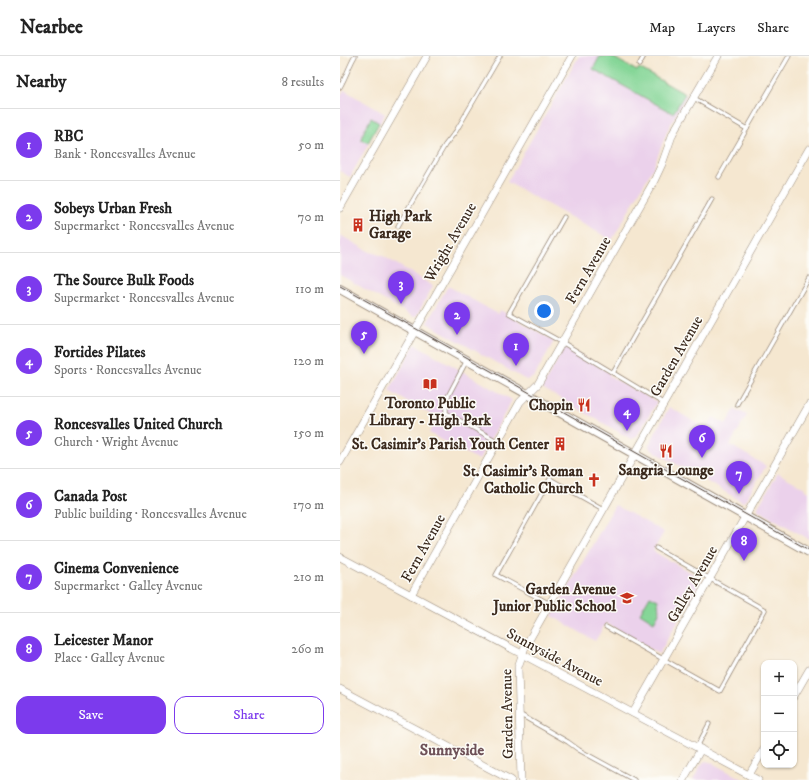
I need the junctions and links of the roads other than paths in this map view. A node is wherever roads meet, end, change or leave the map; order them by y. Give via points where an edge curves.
1 (355, 56) edge
2 (427, 56) edge
3 (500, 56) edge
4 (572, 56) edge
5 (644, 56) edge
6 (718, 56) edge
7 (789, 56) edge
8 (639, 65) dead end
9 (340, 87) edge
10 (694, 98) junction
11 (747, 129) junction
12 (809, 149) edge
13 (719, 177) dead end
14 (712, 199) dead end
15 (340, 208) edge
16 (564, 217) dead end
17 (398, 226) dead end
18 (809, 278) edge
19 (340, 289) edge
20 (415, 331) junction
21 (561, 342) junction
22 (467, 360) junction
23 (613, 373) junction
24 (528, 394) junction
25 (663, 403) junction
26 (737, 404) dead end
27 (809, 405) edge
28 (497, 442) junction
29 (634, 454) junction
30 (340, 462) edge
31 (603, 509) junction
32 (745, 516) junction
33 (656, 548) dead end
34 (809, 552) edge
35 (340, 557) edge
36 (710, 579) junction
37 (411, 594) junction
38 (550, 604) junction
39 (606, 627) dead end
40 (522, 654) junction
41 (664, 659) junction
42 (809, 670) edge
43 (340, 689) edge
44 (797, 691) edge
45 (519, 714) junction
46 (633, 714) junction
47 (709, 724) dead end
48 (699, 748) junction
49 (761, 754) edge
50 (749, 775) junction
51 (511, 780) edge
52 (521, 780) edge
53 (634, 780) edge
54 (683, 780) edge
55 (758, 780) edge

1 - 9 lane
2 - 15 street
3 - 17 lane
4 - 20 street, Wright Avenue
5 - 8 lane
6 - 10 street, Fern Avenue
7 - 11 lane
10 - 11 lane
10 - 21 street, Fern Avenue via 674,133 654,182
11 - 13 lane
12 - 25 street, Garden Avenue
14 - 23 lane
16 - 21 lane via 509,313
18 - 26 lane
19 - 20 street
20 - 22 street
20 - 30 street, Wright Avenue
21 - 23 lane
21 - 24 street, Fern Avenue via 538,384
22 - 24 street
22 - 28 lane via 446,400 446,413
23 - 25 lane
24 - 28 street, Fern Avenue via 520,402
24 - 29 street
25 - 29 street, Garden Avenue
27 - 32 street, Galley Avenue
28 - 37 street, Fern Avenue
29 - 31 street, Garden Avenue
29 - 32 street
31 - 38 street, Garden Avenue
31 - 38 lane via 550,479 496,575
32 - 34 street
32 - 36 street, Galley Avenue
33 - 36 lane
35 - 37 street, Sunnyside Avenue
36 - 41 street, Galley Avenue
36 - 41 lane via 765,610 720,691
37 - 40 street, Sunnyside Avenue
38 - 40 street, Garden Avenue
39 - 41 lane
40 - 45 street, Garden Avenue via 518,667
40 - 46 street, Sunnyside Avenue
41 - 46 street, Galley Avenue
42 - 44 street
43 - 51 street
45 - 52 street, Garden Avenue
45 - 53 lane
46 - 48 street, Sunnyside Avenue
47 - 48 lane
48 - 50 street, Sunnyside Avenue
48 - 54 street
49 - 50 street
50 - 55 street, Sunnyside Avenue

